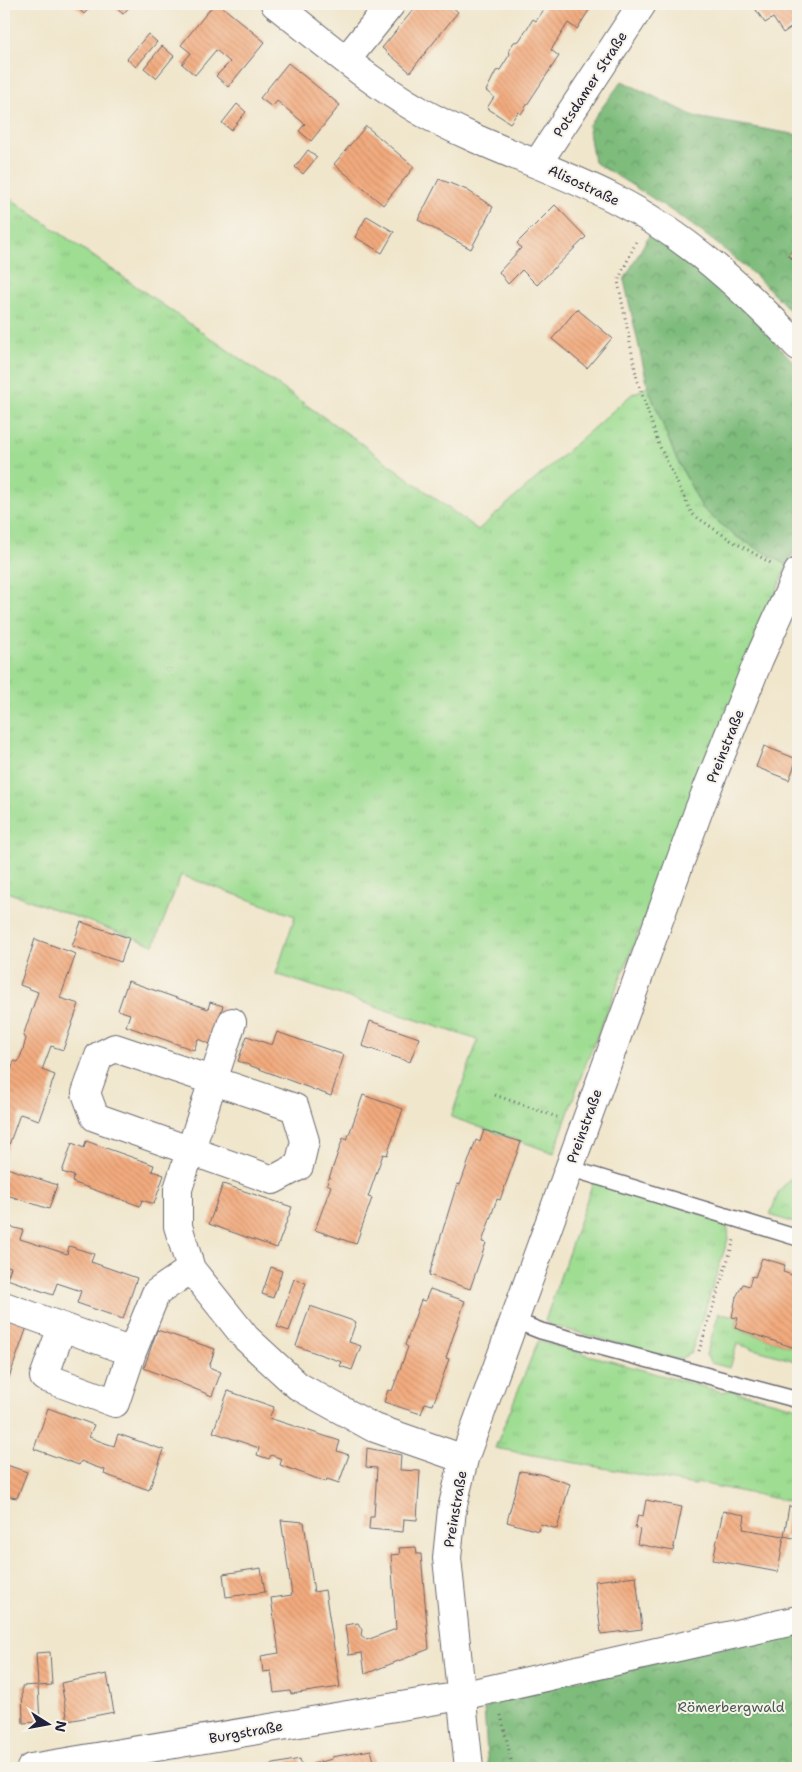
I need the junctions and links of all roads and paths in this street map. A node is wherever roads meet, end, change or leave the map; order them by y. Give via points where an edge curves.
1 (275, 4) edge
2 (392, 4) edge
3 (642, 4) edge
4 (346, 60) junction
5 (537, 164) junction
6 (648, 217) junction
7 (798, 346) edge
8 (797, 575) edge
9 (232, 1022) dead end
10 (212, 1080) junction
11 (495, 1095) dead end
12 (584, 1126) junction
13 (189, 1151) junction
14 (569, 1168) junction
15 (740, 1220) junction
16 (798, 1238) edge
17 (191, 1269) junction
18 (4, 1306) edge
19 (513, 1320) junction
20 (62, 1327) junction
21 (132, 1352) junction
22 (693, 1372) junction
23 (798, 1400) edge
24 (464, 1459) junction
25 (798, 1620) edge
26 (495, 1688) junction
27 (461, 1696) junction
28 (31, 1768) edge
29 (469, 1768) edge
30 (513, 1768) edge

1 - 4 street, Alisostraße
2 - 4 street
3 - 5 street, Potsdamer Straße
4 - 5 street, Alisostraße via 382,89 422,112 468,136
5 - 6 street, Alisostraße
6 - 7 street, Alisostraße via 699,253 752,297
6 - 8 path via 618,281 637,379 659,445 692,514 732,541
8 - 12 street, Preinstraße via 759,659 698,812
9 - 10 street
10 - 13 street
10 - 13 street via 295,1108 306,1141 299,1166 273,1180
10 - 13 street via 115,1048 99,1056 86,1093 95,1117
11 - 12 path
12 - 14 street, Preinstraße
13 - 17 street via 178,1189 178,1226
14 - 15 lane
14 - 19 street, Preinstraße
15 - 16 lane
15 - 22 path
17 - 21 street via 156,1293
17 - 24 street via 246,1338 298,1386 372,1427
18 - 20 street
19 - 22 lane via 541,1331
19 - 24 street, Preinstraße
20 - 21 street
20 - 21 street via 44,1377 116,1403
22 - 23 lane
24 - 27 street, Preinstraße via 452,1509 447,1558
25 - 26 street
26 - 27 street
26 - 30 path
27 - 28 street, Burgstraße
27 - 29 street, Preinstraße

